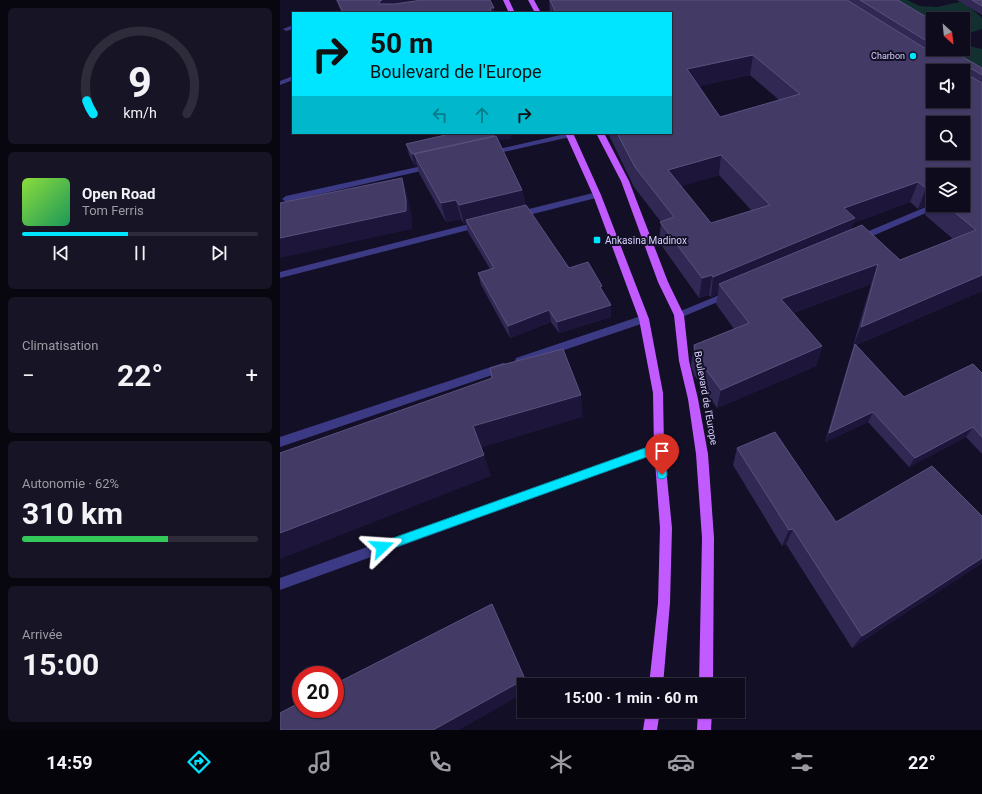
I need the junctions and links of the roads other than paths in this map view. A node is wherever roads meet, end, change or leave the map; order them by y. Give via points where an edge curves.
1 (506, 0) edge
2 (531, 0) edge
3 (512, 12) edge
4 (537, 12) edge
5 (292, 78) edge
6 (280, 83) edge
7 (569, 134) edge
8 (601, 134) edge
9 (486, 154) edge
10 (440, 164) edge
11 (597, 195) junction
12 (286, 199) dead end
13 (926, 210) edge
14 (512, 216) edge
15 (489, 222) edge
16 (851, 242) edge
17 (280, 275) edge
18 (736, 291) edge
19 (679, 315) junction
20 (644, 319) junction
21 (280, 442) edge
22 (659, 448) junction
23 (280, 584) edge
24 (657, 678) edge
25 (706, 678) edge
26 (652, 718) edge
27 (705, 718) edge
28 (650, 730) edge
29 (704, 730) edge

1 - 3 main road
2 - 4 main road
5 - 6 lane
7 - 9 lane
7 - 11 main road
8 - 19 main road, Boulevard de l'Europe via 625,181 663,282
10 - 12 lane
11 - 14 lane
11 - 20 main road
13 - 16 lane
15 - 17 lane
18 - 19 lane
19 - 25 main road, Boulevard de l'Europe via 684,361 702,454 708,530
20 - 21 lane
20 - 22 main road via 658,393
22 - 23 lane
22 - 24 main road via 666,528 664,603
26 - 28 main road
27 - 29 main road

